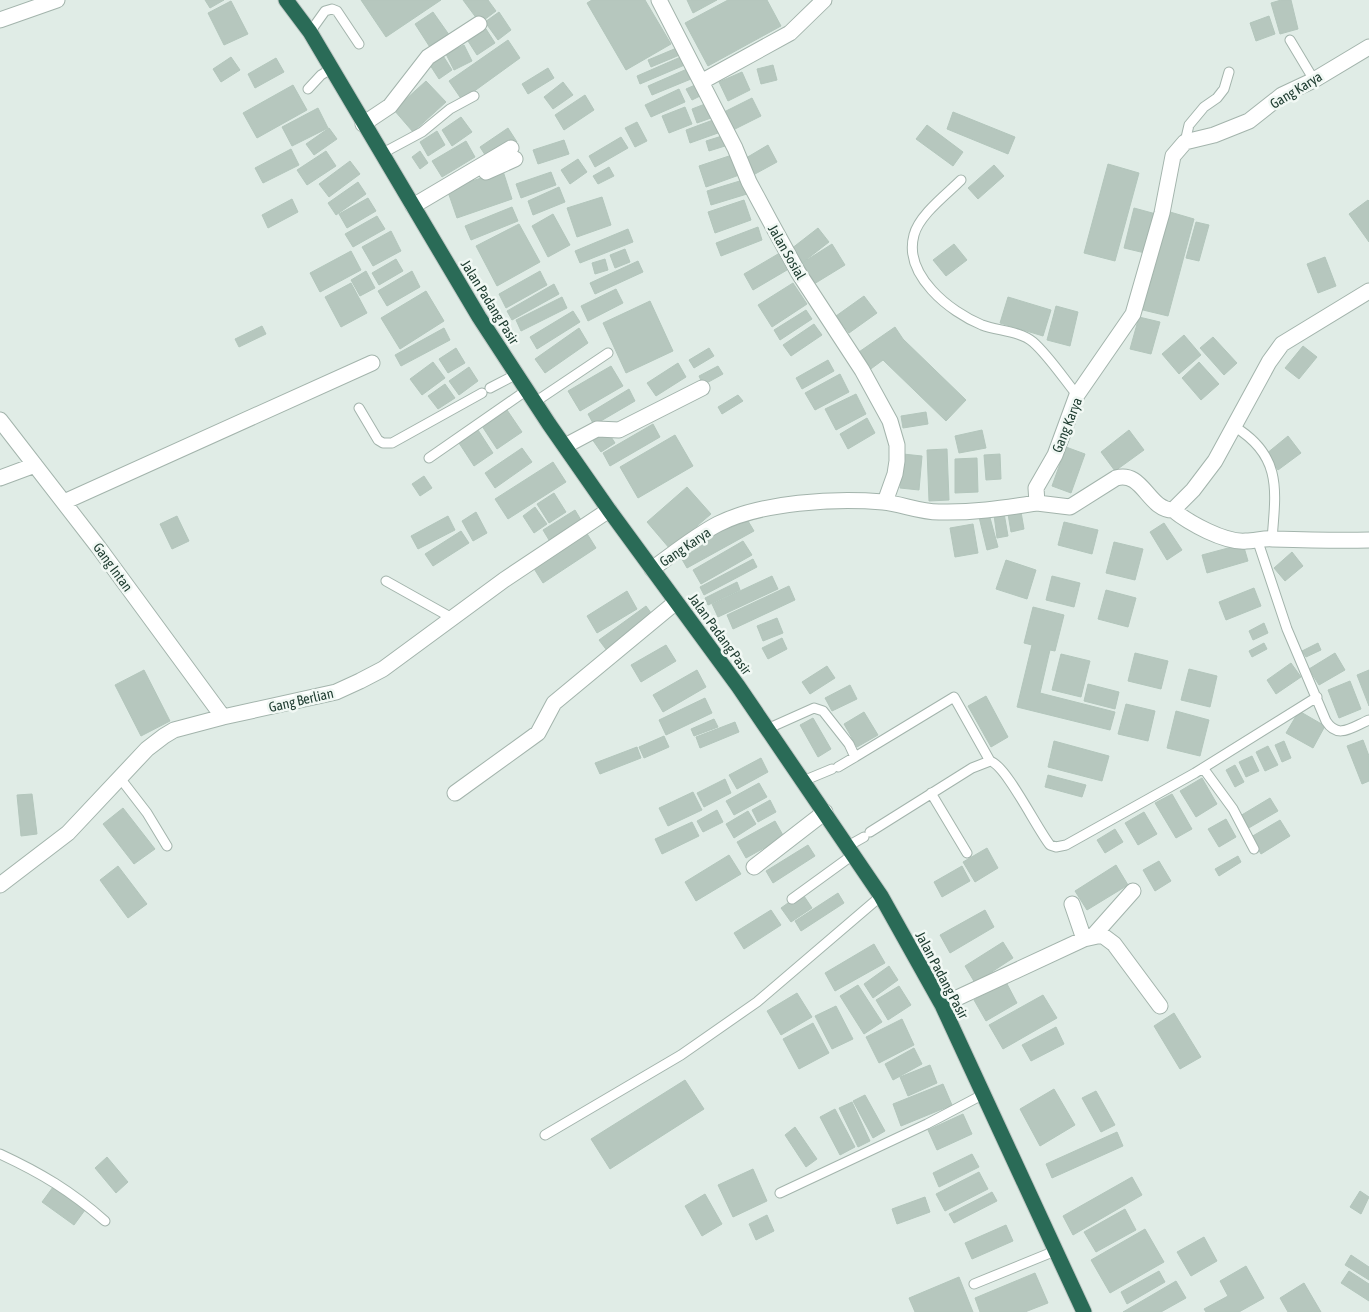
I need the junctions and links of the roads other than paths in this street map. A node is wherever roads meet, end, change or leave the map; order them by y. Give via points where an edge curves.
1 (57, 0) edge
2 (286, 0) edge
3 (659, 0) edge
4 (824, 0) edge
5 (0, 20) edge
6 (479, 24) dead end
7 (310, 32) junction
8 (1290, 40) dead end
9 (359, 44) dead end
10 (1369, 47) edge
11 (331, 69) junction
12 (1230, 72) dead end
13 (1314, 80) junction
14 (701, 82) junction
15 (308, 89) dead end
16 (474, 96) dead end
17 (363, 124) junction
18 (1184, 142) junction
19 (380, 154) junction
20 (513, 154) dead end
21 (961, 180) dead end
22 (413, 206) junction
23 (1369, 291) edge
24 (608, 353) dead end
25 (372, 363) dead end
26 (516, 374) junction
27 (702, 388) dead end
28 (1077, 395) junction
29 (531, 396) junction
30 (359, 408) dead end
31 (0, 420) edge
32 (1236, 427) junction
33 (565, 446) junction
34 (429, 458) dead end
35 (35, 465) junction
36 (0, 478) edge
37 (64, 502) junction
38 (884, 502) junction
39 (1037, 504) junction
40 (609, 510) junction
41 (1173, 510) junction
42 (1264, 539) junction
43 (1369, 540) edge
44 (652, 569) junction
45 (386, 581) dead end
46 (676, 602) junction
47 (452, 618) junction
48 (1317, 697) junction
49 (223, 717) junction
50 (1369, 720) edge
51 (767, 729) junction
52 (855, 757) junction
53 (990, 760) junction
54 (1203, 768) junction
55 (120, 778) junction
56 (803, 781) junction
57 (455, 793) dead end
58 (930, 793) junction
59 (825, 812) junction
60 (167, 846) dead end
61 (1254, 849) dead end
62 (851, 850) junction
63 (967, 853) dead end
64 (754, 867) dead end
65 (0, 885) edge
66 (1133, 891) dead end
67 (881, 896) junction
68 (792, 899) dead end
69 (1072, 904) dead end
70 (1089, 938) junction
71 (942, 1005) junction
72 (1160, 1006) dead end
73 (982, 1095) junction
74 (545, 1135) dead end
75 (0, 1154) edge
76 (780, 1193) dead end
77 (105, 1221) dead end
78 (1055, 1250) junction
79 (974, 1284) dead end
80 (1084, 1312) edge

1 - 5 street
2 - 7 highway, Jalan Padang Pasir
3 - 14 street, Jalan Sosial
4 - 14 street via 790,33
6 - 17 street via 428,57 390,106
7 - 9 lane via 325,11 332,9 337,11
7 - 11 highway, Jalan Padang Pasir
8 - 13 lane
10 - 13 street, Gang Karya
11 - 15 lane via 321,74
11 - 17 highway, Jalan Padang Pasir
12 - 18 lane via 1224,89 1189,125
13 - 18 street, Gang Karya via 1282,95 1249,121 1214,135
14 - 38 street, Jalan Sosial via 749,182 798,272 862,370 890,421 896,461 895,474
16 - 19 lane via 450,109 422,132
17 - 19 highway, Jalan Padang Pasir
18 - 28 street, Gang Karya via 1173,156 1162,213 1133,314
19 - 22 highway, Jalan Padang Pasir
20 - 22 street via 485,172 481,166
21 - 28 lane via 929,211 914,234 912,253 922,275 936,295 958,312 983,325 1033,342
22 - 26 highway, Jalan Padang Pasir
23 - 32 street via 1282,344 1269,362
24 - 29 lane
25 - 37 street
26 - 29 highway, Jalan Padang Pasir
26 - 30 lane via 392,443 383,444 378,440
27 - 33 street via 619,430 597,429
28 - 39 street, Gang Karya via 1055,455 1036,488
29 - 33 highway, Jalan Padang Pasir
29 - 34 lane
31 - 35 street, Gang Intan
32 - 41 street via 1193,490
32 - 42 lane via 1254,439 1274,472
33 - 40 highway, Jalan Padang Pasir
35 - 36 street
35 - 37 street, Gang Intan
37 - 49 street, Gang Intan
38 - 39 street, Gang Karya via 939,512 986,512
38 - 44 street, Gang Karya via 820,503 754,511 718,524
39 - 41 street via 1070,508 1123,476 1134,480 1159,508
40 - 44 highway, Jalan Padang Pasir
40 - 47 street, Gang Berlian via 547,549
41 - 42 street via 1185,520 1218,535 1245,542
42 - 43 street
42 - 48 lane via 1287,629
44 - 46 highway, Jalan Padang Pasir
45 - 47 lane
46 - 51 highway, Jalan Padang Pasir
46 - 57 street via 554,703 538,733
47 - 49 street, Gang Berlian via 383,669 336,692
48 - 50 lane via 1326,721 1334,731
48 - 54 lane
49 - 55 street, Gang Berlian via 174,730 147,749
51 - 52 lane via 814,708 823,711
51 - 56 highway, Jalan Padang Pasir
52 - 53 lane via 954,697
52 - 56 lane
53 - 54 lane via 996,763 1012,785 1050,845 1056,847 1066,846
53 - 58 lane
54 - 61 lane via 1233,809
55 - 60 lane
55 - 65 street, Gang Berlian via 68,833
56 - 59 highway, Jalan Padang Pasir
58 - 62 lane via 867,834
58 - 63 lane
59 - 62 highway, Jalan Padang Pasir
59 - 64 street
62 - 67 highway, Jalan Padang Pasir
62 - 68 lane
66 - 70 street
67 - 71 highway, Jalan Padang Pasir
67 - 74 lane via 757,1002 681,1055
69 - 70 street
70 - 71 street
70 - 72 street via 1102,936 1111,940
71 - 73 highway, Jalan Padang Pasir
73 - 76 lane
73 - 78 highway, Jalan Padang Pasir
75 - 77 lane via 38,1171 76,1195
78 - 79 lane
78 - 80 highway, Jalan Padang Pasir

